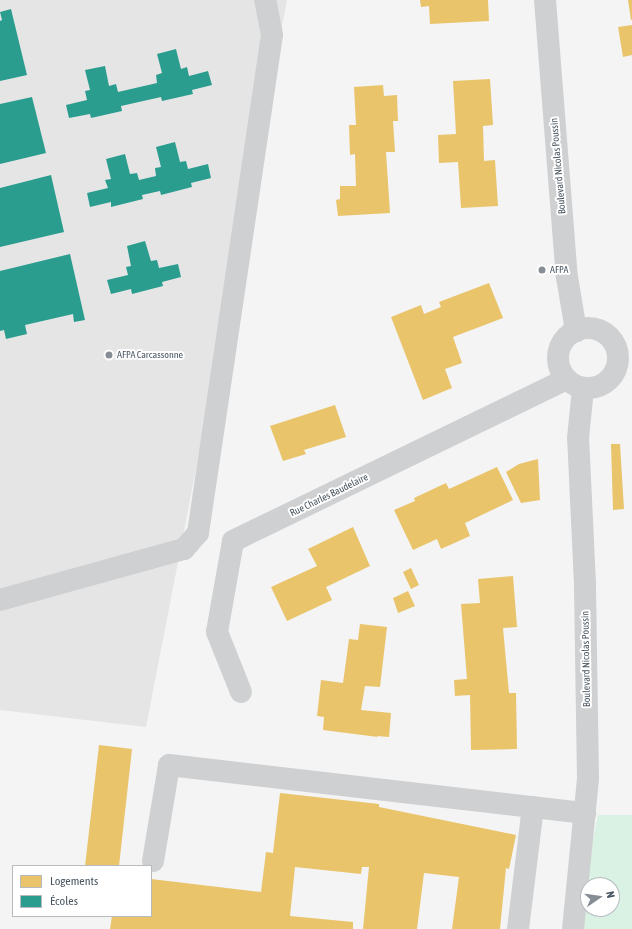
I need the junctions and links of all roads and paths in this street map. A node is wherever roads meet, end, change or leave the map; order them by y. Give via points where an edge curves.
1 (265, 0) edge
2 (545, 0) edge
3 (576, 331) junction
4 (625, 355) edge
5 (575, 384) junction
6 (0, 600) edge
7 (241, 692) dead end
8 (533, 807) junction
9 (585, 813) junction
10 (154, 861) dead end
11 (518, 929) edge
12 (573, 929) edge

1 - 6 street via 272,35 198,533 184,549
2 - 3 street, Boulevard Nicolas Poussin via 567,277
3 - 4 street via 594,328 603,332
3 - 5 street via 568,335 562,343 558,362 561,371
4 - 5 street via 616,372 602,386 593,389
5 - 7 street, Rue Charles Baudelaire via 233,541 217,632
5 - 9 street, Boulevard Nicolas Poussin via 585,584 588,779
8 - 9 street
8 - 10 street via 169,765
8 - 11 street
9 - 12 street, Boulevard Nicolas Poussin

